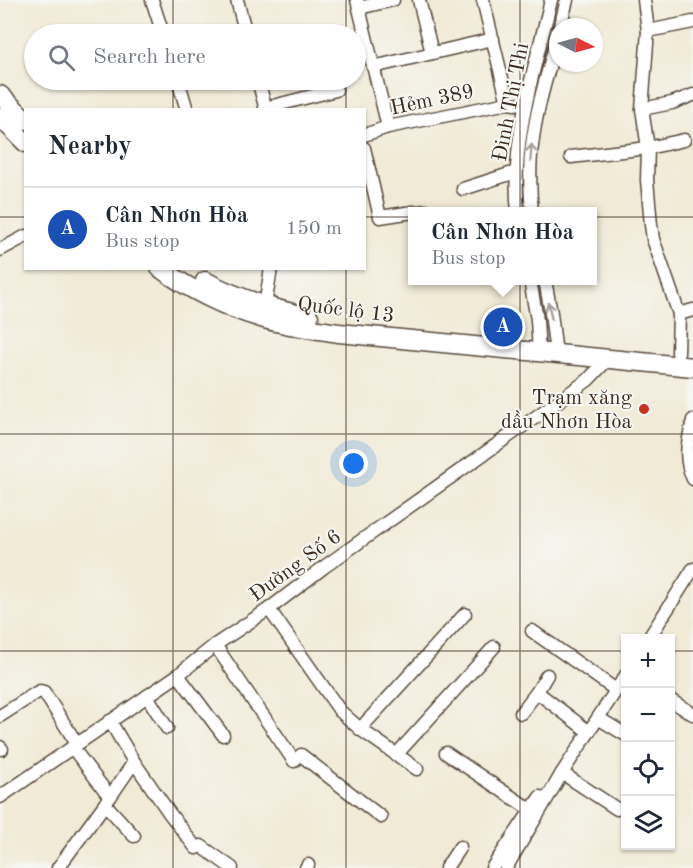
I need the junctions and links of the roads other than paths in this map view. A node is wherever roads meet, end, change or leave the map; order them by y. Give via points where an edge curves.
1 (152, 0) edge
2 (237, 0) edge
3 (393, 0) edge
4 (419, 0) edge
5 (483, 0) edge
6 (551, 0) edge
7 (567, 0) edge
8 (644, 0) edge
9 (358, 4) edge
10 (562, 18) edge
11 (693, 22) edge
12 (160, 24) edge
13 (243, 24) edge
14 (363, 24) edge
15 (648, 31) junction
16 (366, 38) edge
17 (493, 39) junction
18 (432, 53) junction
19 (373, 67) junction
20 (549, 70) edge
21 (181, 90) edge
22 (261, 90) edge
23 (336, 90) dead end
24 (0, 95) edge
25 (693, 95) edge
26 (508, 103) junction
27 (526, 106) junction
28 (186, 108) edge
29 (266, 108) edge
30 (270, 108) edge
31 (642, 109) junction
32 (0, 117) edge
33 (24, 118) edge
34 (388, 127) junction
35 (366, 134) edge
36 (684, 140) dead end
37 (24, 141) edge
38 (648, 148) junction
39 (366, 157) edge
40 (572, 157) dead end
41 (516, 171) junction
42 (463, 189) dead end
43 (518, 207) edge
44 (532, 207) edge
45 (408, 213) edge
46 (24, 237) edge
47 (0, 250) edge
48 (163, 270) edge
49 (186, 270) edge
50 (271, 270) edge
51 (531, 285) edge
52 (545, 285) edge
53 (265, 306) junction
54 (693, 310) edge
55 (679, 314) junction
56 (547, 347) junction
57 (686, 354) edge
58 (608, 359) junction
59 (693, 367) edge
60 (693, 420) edge
61 (693, 479) edge
62 (693, 569) edge
63 (269, 609) junction
64 (465, 614) dead end
65 (532, 631) dead end
66 (652, 634) edge
67 (215, 645) junction
68 (494, 647) dead end
69 (178, 675) junction
70 (547, 675) dead end
71 (621, 682) edge
72 (616, 690) junction
73 (537, 692) junction
74 (147, 696) junction
75 (675, 703) edge
76 (521, 713) dead end
77 (693, 714) edge
78 (0, 716) edge
79 (598, 718) junction
80 (110, 721) junction
81 (167, 728) dead end
82 (360, 729) junction
83 (589, 732) junction
84 (621, 732) edge
85 (223, 735) dead end
86 (74, 745) junction
87 (446, 753) dead end
88 (396, 755) junction
89 (134, 762) junction
90 (417, 769) dead end
91 (558, 778) junction
92 (0, 797) edge
93 (107, 800) junction
94 (617, 809) dead end
95 (531, 810) junction
96 (381, 817) dead end
97 (134, 836) dead end
98 (460, 848) dead end
99 (58, 868) edge
100 (232, 868) edge
101 (446, 868) edge
102 (492, 868) edge
103 (506, 868) edge

1 - 12 street
2 - 13 street
3 - 9 street
4 - 18 street
5 - 17 street
6 - 27 street, Đinh Thị Thi
7 - 10 street
8 - 15 street
9 - 14 street
11 - 15 street
15 - 31 street
16 - 19 street
17 - 18 street
17 - 26 street
18 - 19 street
19 - 34 street
44 -> 20 street, Đinh Thị Thi via 532,143
21 - 28 street
22 - 29 street
23 - 30 street
24 - 33 highway
25 - 31 street
26 - 27 street
26 - 34 street, Hẻm 389
27 - 41 street, Đinh Thị Thi
31 - 38 street
32 - 37 highway
34 - 35 street, Hẻm 389
36 - 38 street
38 - 40 street
38 - 55 street via 653,239
39 - 45 street via 380,217
41 - 42 street
41 - 43 street, Đinh Thị Thi
46 - 47 street
48 - 56 highway, Quốc lộ 13 via 226,306 307,329
49 - 53 highway, Quốc lộ 13 via 214,286
50 - 53 street
51 - 56 street
56 -> 52 street
53 - 56 highway, Quốc lộ 13 via 340,321
54 - 55 street
55 - 57 street
56 - 57 highway, Quốc lộ 13
56 - 58 highway, Quốc lộ 13
58 - 59 highway, Quốc lộ 13
58 - 63 street, Đường Số 6 via 588,380
60 - 61 street via 686,453
62 - 66 street
63 - 67 street, Đường Số 6
63 - 82 street via 340,711
64 - 82 street
65 - 72 street
67 - 69 street, Đường Số 6
67 - 96 street via 297,758
68 - 88 street
69 - 74 street, Đường Số 6
69 - 85 street
70 - 73 street
71 - 72 street
72 - 79 street
73 - 76 street
73 - 83 street
74 - 80 street, Đường Số 6
74 - 81 street
75 - 77 street
78 - 86 street via 44,692
79 - 83 street
79 - 84 street
80 - 86 street, Đường Số 6
80 - 89 street
82 - 88 street
83 - 91 street
86 - 92 street, Đường Số 6
86 - 93 street
87 - 95 street
88 - 90 street
89 - 93 street
89 - 100 street via 199,847
91 - 94 street
91 - 95 street
91 - 103 street
93 - 97 street
93 - 99 street
95 - 102 street
98 - 101 street

